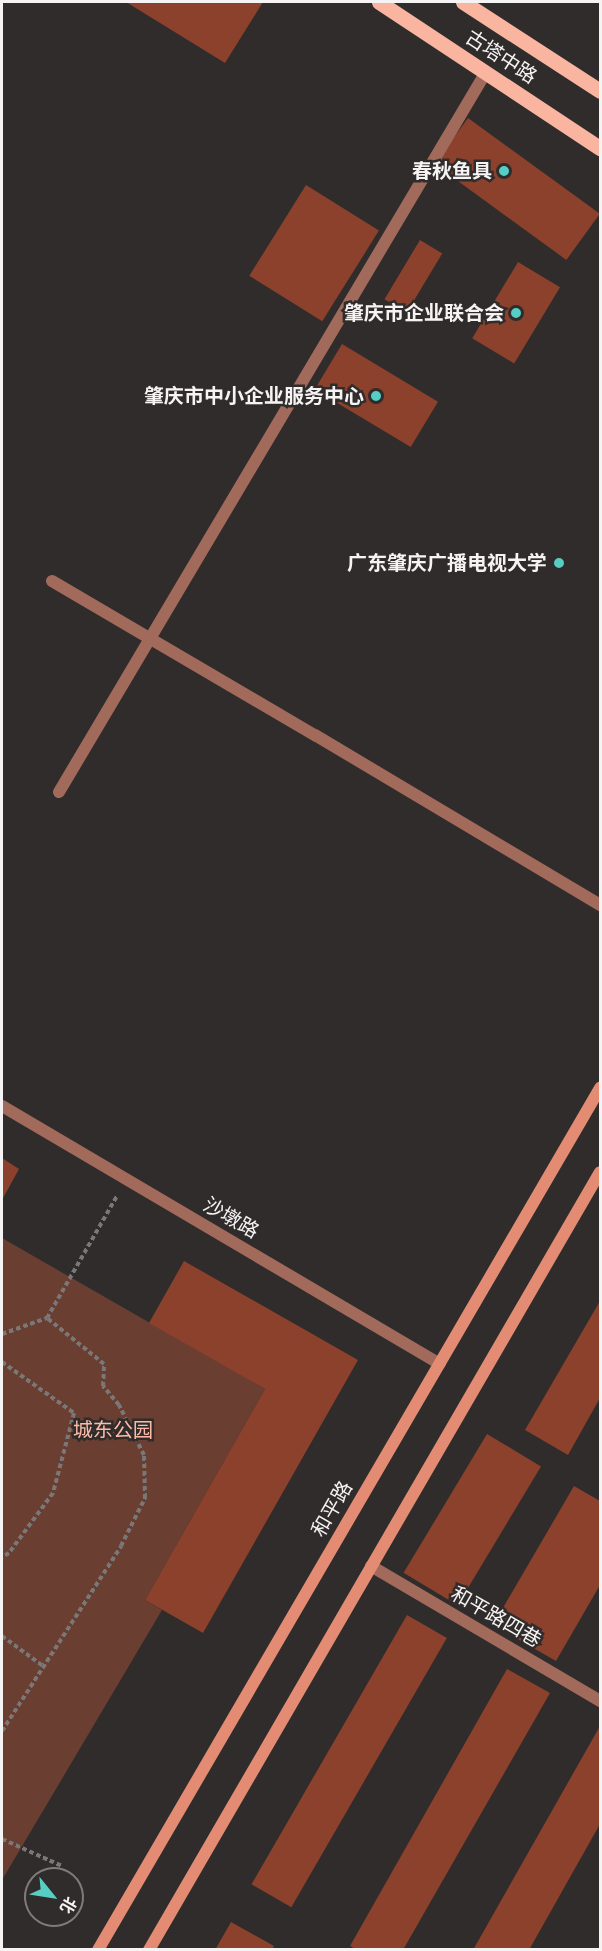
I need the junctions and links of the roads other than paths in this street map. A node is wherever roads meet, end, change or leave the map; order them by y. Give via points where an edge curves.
1 (379, 2) edge
2 (463, 2) edge
3 (486, 72) junction
4 (600, 91) edge
5 (600, 148) edge
6 (52, 581) dead end
7 (150, 638) junction
8 (58, 792) dead end
9 (600, 905) edge
10 (600, 1088) edge
11 (2, 1106) edge
12 (600, 1172) edge
13 (440, 1364) junction
14 (371, 1566) junction
15 (600, 1701) edge
16 (98, 1950) edge
17 (149, 1950) edge

1 - 3 main road, 古塔中路
2 - 4 main road, 古塔中路
3 - 5 main road, 古塔中路
3 - 7 street
6 - 7 street
7 - 8 street
7 - 9 street
10 - 13 main road, 和平路
11 - 13 street, 沙墩路
12 - 14 main road
13 - 16 main road, 和平路
14 - 15 street, 和平路四巷
14 - 17 main road

